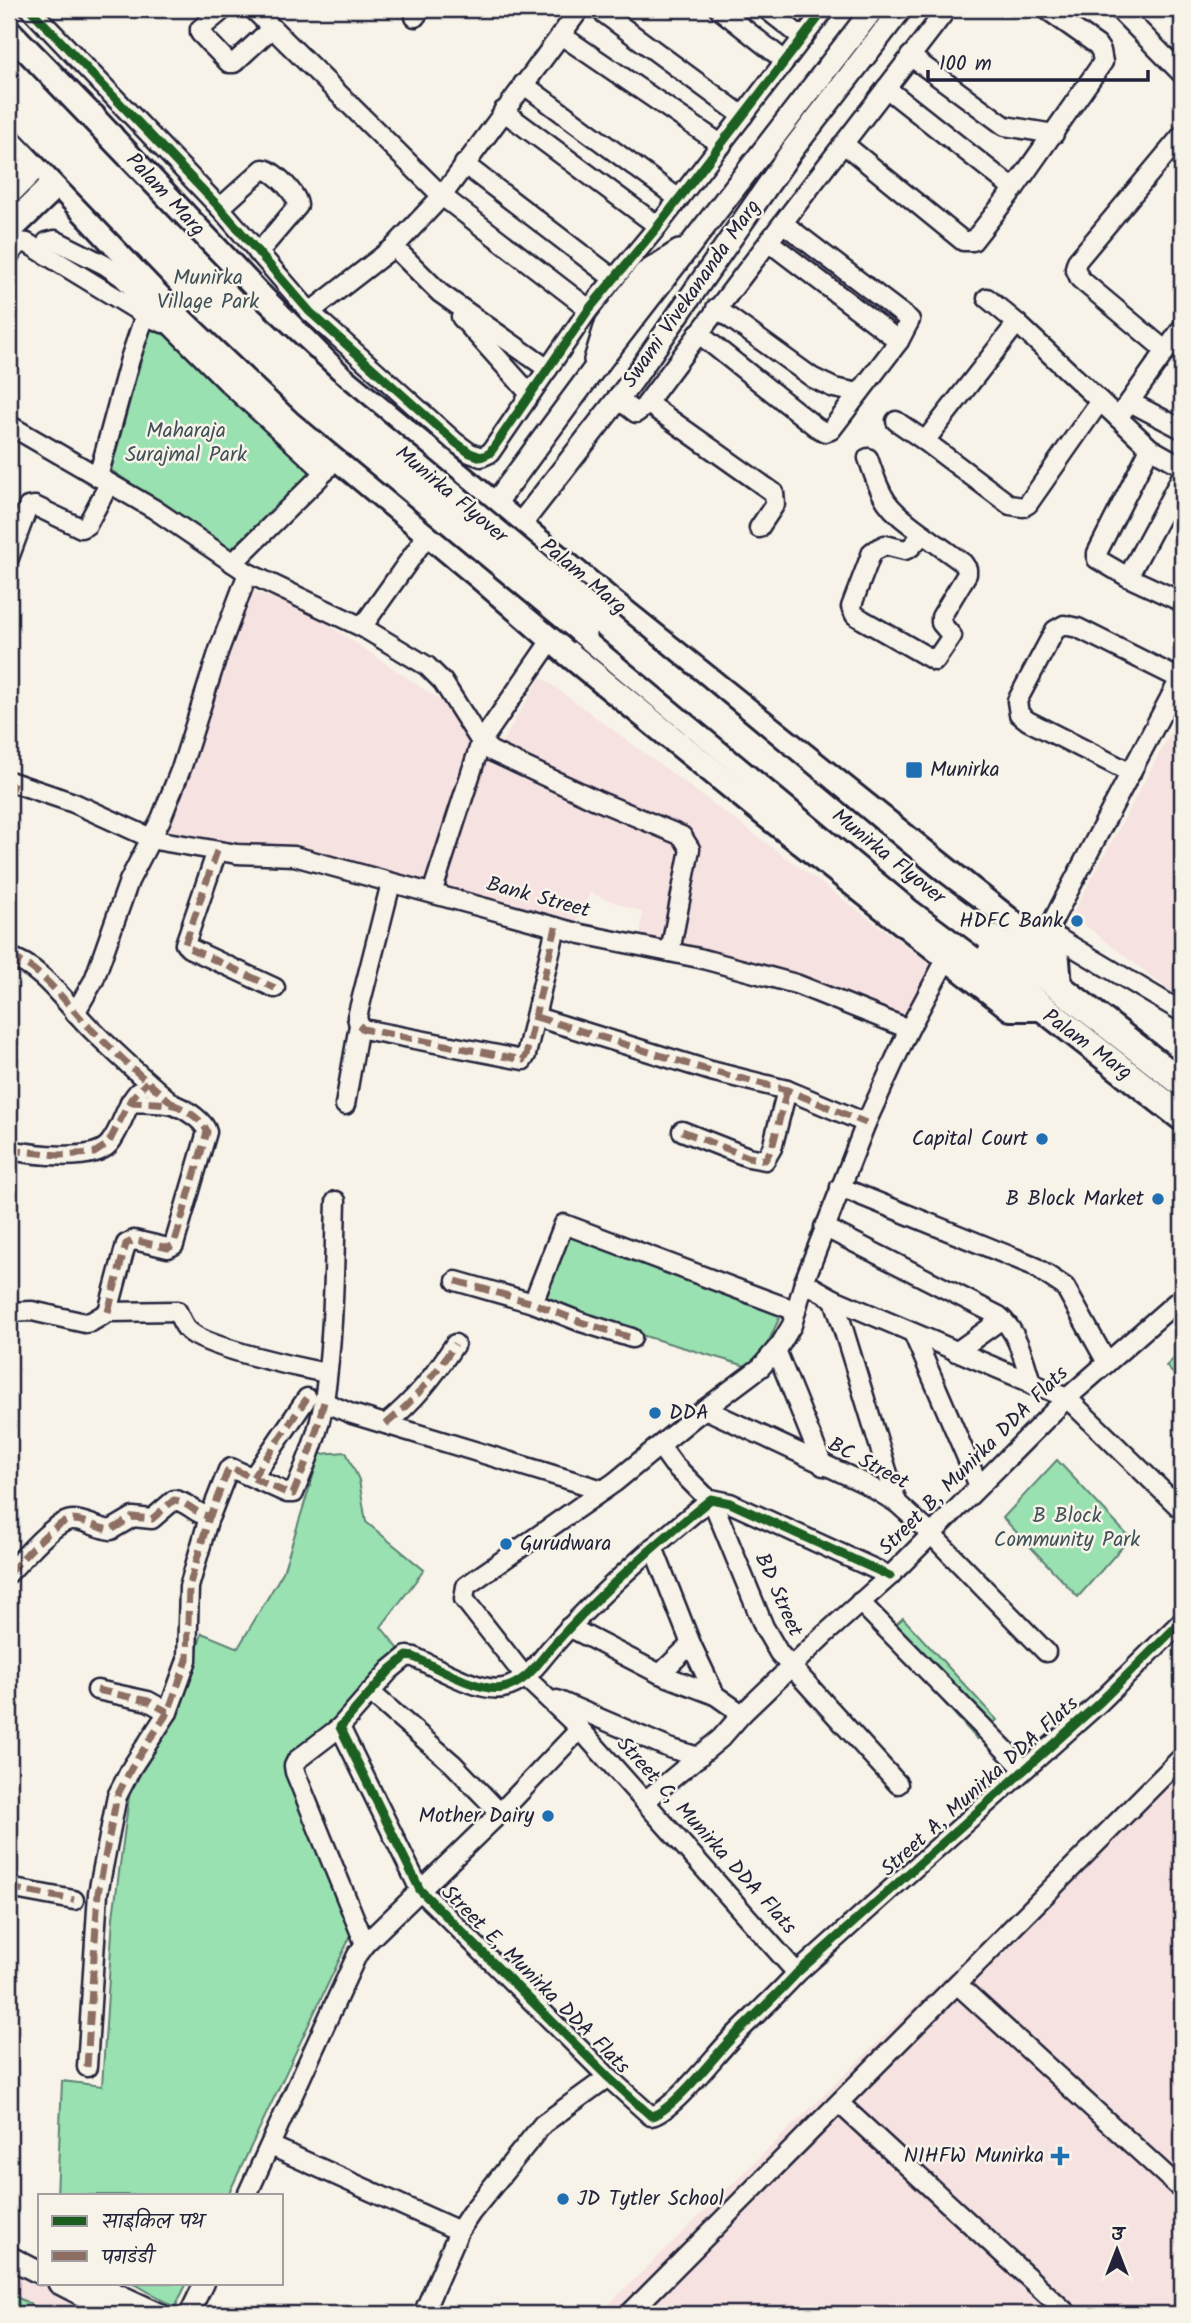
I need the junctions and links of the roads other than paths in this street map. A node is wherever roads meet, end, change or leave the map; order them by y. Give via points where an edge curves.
1 (30, 9) edge
2 (224, 9) edge
3 (253, 9) edge
4 (580, 9) edge
5 (598, 9) edge
6 (719, 9) edge
7 (766, 9) edge
8 (825, 9) edge
9 (873, 9) edge
10 (901, 9) edge
11 (947, 9) edge
12 (1046, 9) edge
13 (1118, 9) edge
14 (272, 28) junction
15 (9, 32) edge
16 (561, 35) junction
17 (803, 38) junction
18 (910, 56) junction
19 (785, 61) junction
20 (9, 71) edge
21 (1181, 72) edge
22 (523, 84) junction
23 (886, 88) junction
24 (9, 101) edge
25 (503, 111) junction
26 (743, 116) junction
27 (92, 117) junction
28 (9, 131) edge
29 (1054, 134) junction
30 (1182, 135) edge
31 (110, 137) junction
32 (844, 144) junction
33 (722, 145) junction
34 (39, 161) junction
35 (464, 164) junction
36 (58, 182) junction
37 (1014, 188) junction
38 (9, 191) edge
39 (442, 196) junction
40 (679, 199) junction
41 (220, 208) junction
42 (784, 224) junction
43 (658, 226) junction
44 (13, 233) edge
45 (769, 242) junction
46 (394, 247) junction
47 (258, 253) junction
48 (46, 254) junction
49 (9, 256) edge
50 (614, 279) junction
51 (440, 293) junction
52 (987, 298) dead end
53 (716, 308) junction
54 (589, 309) junction
55 (310, 312) junction
56 (145, 315) junction
57 (1017, 323) junction
58 (173, 327) junction
59 (698, 333) junction
60 (899, 341) junction
61 (1176, 341) edge
62 (548, 369) junction
63 (859, 393) junction
64 (530, 394) junction
65 (618, 399) junction
66 (1100, 401) junction
67 (1129, 402) junction
68 (647, 403) junction
69 (1118, 418) junction
70 (896, 421) dead end
71 (9, 425) edge
72 (1182, 429) edge
73 (926, 441) junction
74 (1150, 448) junction
75 (868, 458) dead end
76 (330, 465) junction
77 (1182, 466) edge
78 (1182, 476) edge
79 (104, 480) junction
80 (495, 506) junction
81 (521, 525) junction
82 (760, 528) dead end
83 (428, 534) junction
84 (923, 534) junction
85 (452, 554) junction
86 (9, 558) edge
87 (240, 568) junction
88 (478, 575) junction
89 (1128, 577) junction
90 (597, 590) junction
91 (1182, 602) edge
92 (362, 627) junction
93 (552, 639) junction
94 (1181, 677) edge
95 (481, 742) junction
96 (1131, 773) junction
97 (11, 786) edge
98 (149, 838) junction
99 (216, 851) junction
100 (391, 883) junction
101 (432, 893) junction
102 (556, 927) junction
103 (1044, 939) junction
104 (970, 948) junction
105 (670, 952) junction
106 (15, 958) edge
107 (9, 973) edge
108 (1059, 987) junction
109 (275, 988) dead end
110 (1042, 1008) joint
111 (1182, 1012) edge
112 (75, 1013) junction
113 (536, 1017) junction
114 (359, 1025) junction
115 (909, 1029) junction
116 (147, 1082) junction
117 (1182, 1083) edge
118 (788, 1090) junction
119 (130, 1102) junction
120 (345, 1105) dead end
121 (177, 1107) junction
122 (1182, 1117) edge
123 (866, 1123) junction
124 (682, 1132) dead end
125 (9, 1150) edge
126 (840, 1187) junction
127 (336, 1201) dead end
128 (824, 1227) junction
129 (456, 1281) dead end
130 (804, 1282) junction
131 (1182, 1297) edge
132 (834, 1299) junction
133 (533, 1303) junction
134 (796, 1311) junction
135 (9, 1312) edge
136 (108, 1312) junction
137 (1003, 1319) junction
138 (913, 1333) junction
139 (632, 1338) dead end
140 (455, 1343) dead end
141 (776, 1350) junction
142 (956, 1352) junction
143 (1107, 1363) junction
144 (326, 1373) junction
145 (1032, 1385) junction
146 (1068, 1398) junction
147 (315, 1400) junction
148 (705, 1409) junction
149 (386, 1424) junction
150 (660, 1446) junction
151 (823, 1466) junction
152 (253, 1477) junction
153 (979, 1486) junction
154 (603, 1490) junction
155 (711, 1499) junction
156 (897, 1503) junction
157 (1182, 1510) edge
158 (209, 1517) junction
159 (930, 1533) junction
160 (653, 1546) junction
161 (9, 1573) edge
162 (890, 1576) junction
163 (860, 1602) junction
164 (1182, 1622) edge
165 (569, 1627) junction
166 (691, 1644) junction
167 (1046, 1651) dead end
168 (791, 1667) junction
169 (660, 1674) junction
170 (526, 1678) junction
171 (97, 1690) dead end
172 (370, 1692) junction
173 (545, 1695) junction
174 (715, 1695) junction
175 (169, 1712) junction
176 (742, 1714) junction
177 (340, 1727) junction
178 (580, 1728) junction
179 (699, 1757) junction
180 (1182, 1757) edge
181 (1024, 1769) junction
182 (898, 1784) dead end
183 (645, 1801) junction
184 (500, 1813) junction
185 (9, 1888) edge
186 (420, 1891) junction
187 (74, 1900) dead end
188 (365, 1944) junction
189 (797, 1973) junction
190 (957, 1984) junction
191 (87, 2067) dead end
192 (608, 2077) junction
193 (839, 2103) junction
194 (271, 2146) junction
195 (1182, 2190) edge
196 (247, 2194) edge
197 (459, 2231) junction
198 (9, 2241) edge
199 (9, 2257) edge
200 (38, 2257) edge
201 (38, 2272) edge
202 (61, 2284) edge
203 (94, 2284) edge
204 (204, 2284) edge
205 (120, 2314) edge
206 (159, 2314) edge
207 (189, 2314) edge
208 (423, 2314) edge
209 (629, 2314) edge
210 (1068, 2314) edge

1 - 41 street
2 - 14 street via 200,33 229,62
3 - 14 street
4 - 16 street
5 - 26 street
6 - 19 street
7 - 17 street
8 - 17 street
9 - 80 street, Swami Vivekananda Marg via 692,242 637,283 606,324 592,372
10 - 65 street, Swami Vivekananda Marg via 793,149
11 - 18 street
12 - 29 street via 1097,45 1103,56
13 - 21 street
14 - 39 street
15 - 27 main road, Palam Marg
16 - 22 street
16 - 33 street
17 - 19 street
18 - 23 street
18 - 29 street via 1005,126
19 - 26 street
20 - 104 main road, Munirka Flyover, bridge via 241,312 323,389 926,889
22 - 25 street
22 - 40 street
23 - 32 street
23 - 37 street
24 - 104 main road, Munirka Flyover, bridge via 203,303 308,403
25 - 35 street
25 - 43 street
26 - 33 street
27 - 31 main road, Palam Marg
27 - 34 main road
28 - 34 main road
29 - 37 street
30 - 61 street via 1075,268 1080,279
31 - 36 main road
31 - 80 main road, Palam Marg via 341,378
32 - 37 street via 967,242 973,241
32 - 42 street
33 - 40 street
34 - 36 main road
34 - 38 main road
35 - 39 street
35 - 50 street
36 - 44 main road
36 - 76 main road via 214,350
39 - 46 street
39 - 54 street
40 - 43 street
41 - 47 street
41 - 47 street via 263,169 270,170 297,198 298,206
42 - 45 street
42 - 60 street via 909,318
43 - 50 street
44 - 48 street
44 - 49 street
45 - 53 street
45 - 60 street
46 - 51 street
46 - 55 street
47 - 55 street
48 - 56 street
48 - 58 street via 47,242 55,240 105,265
50 - 54 street
51 - 62 street
51 - 64 street
52 - 57 street
53 - 59 street
53 - 63 street via 813,378
54 - 62 street
55 - 64 street via 475,455 488,455
56 - 58 street
56 - 79 street via 130,359
57 - 66 street
57 - 73 street
58 - 76 street via 228,383
59 - 63 street via 821,431 831,430
59 - 68 street
60 - 63 street
61 - 67 street
62 - 64 street
65 - 68 street via 636,413
65 - 81 street, Swami Vivekananda Marg
66 - 69 street
66 - 73 street via 1023,507 1010,505
67 - 69 street
67 - 72 street
68 - 82 street via 774,493 775,504
69 - 74 street
70 - 73 street
71 - 79 street
74 - 77 street
74 - 89 street via 1097,553 1100,562
75 - 84 street via 889,508
76 - 83 main road
76 - 87 street
78 - 89 street
79 - 86 street via 87,525 81,528 35,506 28,507
79 - 87 street
80 - 81 main road, Palam Marg
80 - 85 street, Swami Vivekananda Marg
81 - 88 street, Swami Vivekananda Marg
81 - 90 main road, Palam Marg
83 - 85 main road
83 - 92 street
84 - 84 street via 963,563 967,572 940,619 952,636 935,662 855,615 851,607 872,552 884,545 907,549
85 - 88 main road
87 - 92 street
87 - 98 street via 182,766
88 - 93 main road
89 - 91 street
90 - 93 main road via 569,590 557,599 548,625
90 - 103 main road, Palam Marg
92 - 95 street via 433,670
93 - 95 street
93 - 104 main road via 759,808
94 - 96 street
94 - 96 street via 1063,625 1055,631 1017,701 1019,714 1028,721
95 - 101 street
95 - 105 street via 517,764 687,841 689,859
96 - 103 street
97 - 98 street, Bank Street via 74,803
98 - 99 street, Bank Street
98 - 112 street via 94,980
99 - 100 street, Bank Street via 289,855
99 - 109 street via 185,944
100 - 101 street, Bank Street
100 - 114 street via 357,1017
101 - 102 street, Bank Street
102 - 105 street, Bank Street
102 - 113 street
103 - 108 main road, Palam Marg via 1057,960
103 - 111 street
104 - 108 main road, Munirka Flyover
104 - 110 main road, Munirka Flyover
104 - 115 street, Street C, Munirka DDA Flats
105 - 115 street, Bank Street via 796,984
106 - 107 street
106 - 112 street via 47,982
108 - 117 main road, Palam Marg
110 - 122 main road, Palam Marg
112 - 116 street
113 - 114 street via 521,1060
113 - 118 street
114 - 120 street
115 - 123 street, Street C, Munirka DDA Flats
116 - 119 street
116 - 121 street
118 - 123 street
118 - 124 street via 765,1160
119 - 121 street
119 - 125 street via 108,1144 94,1153
121 - 136 street via 208,1132 174,1245 168,1248 134,1240 126,1244
123 - 126 street, Street C, Munirka DDA Flats
126 - 128 street, Street C, Munirka DDA Flats
126 - 143 street via 1032,1265 1065,1287
127 - 144 street
128 - 130 street, Street C, Munirka DDA Flats
128 - 137 street
129 - 133 street
130 - 132 street
130 - 134 street, Street C, Munirka DDA Flats
131 - 143 street, Street B, Munirka DDA Flats
132 - 138 street
132 - 156 street
133 - 134 street via 564,1224
133 - 139 street
134 - 141 street, Street C, Munirka DDA Flats
135 - 136 street via 32,1311 81,1323
136 - 144 street via 177,1311 188,1332 212,1343
137 - 142 street
137 - 145 street via 1017,1339
138 - 142 street
138 - 153 street
140 - 149 street via 433,1377
141 - 148 street, Street C, Munirka DDA Flats
141 - 151 street
142 - 145 street
143 - 146 street, Street B, Munirka DDA Flats
144 - 147 street
145 - 146 street
146 - 153 street, Street B, Munirka DDA Flats
146 - 157 street
147 - 149 street
147 - 152 street
147 - 152 street via 311,1450 294,1493
148 - 150 street, Street C, Munirka DDA Flats
148 - 151 street, BC Street
149 - 154 street
150 - 154 street, Street C, Munirka DDA Flats
150 - 155 street, BD Street
151 - 156 street, BC Street
152 - 158 street via 234,1468 228,1470
153 - 159 street, Street B, Munirka DDA Flats
154 - 170 street, Street C, Munirka DDA Flats via 466,1586 464,1599
155 - 160 street
155 - 162 street via 730,1503
155 - 168 street, BD Street via 764,1627
156 - 159 street, BC Street
158 - 161 street via 174,1500 152,1519 133,1517 111,1530 69,1520
158 - 175 street via 189,1587 187,1660
159 - 162 street, Street B, Munirka DDA Flats
159 - 167 street, BC Street
160 - 165 street
160 - 166 street
162 - 163 street, Street B, Munirka DDA Flats
163 - 168 street, Street B, Munirka DDA Flats
163 - 181 street
164 - 181 street, Street A, Munirka DDA Flats
165 - 169 street
165 - 170 street
166 - 169 street
166 - 174 street
168 - 176 street, Street B, Munirka DDA Flats
168 - 182 street, BD Street
169 - 174 street
170 - 172 street via 494,1689 407,1656
170 - 173 street, Street C, Munirka DDA Flats
171 - 175 street via 148,1701
172 - 177 street
172 - 184 street via 453,1764
173 - 178 street, Street C, Munirka DDA Flats
173 - 179 street
174 - 176 street
175 - 191 street via 117,1796 98,1893
176 - 179 street, Street B, Munirka DDA Flats
177 - 186 street, Street E, Munirka DDA Flats
177 - 188 street via 294,1766
178 - 183 street, Street C, Munirka DDA Flats
178 - 184 street
179 - 183 street, Street B, Munirka DDA Flats
180 - 190 street
181 - 189 street, Street A, Munirka DDA Flats
183 - 189 street, Street C, Munirka DDA Flats
184 - 186 street
185 - 187 street
186 - 188 street
186 - 192 street, Street E, Munirka DDA Flats
188 - 194 street
189 - 192 street, Street E, Munirka DDA Flats via 657,2115 646,2113
190 - 193 street
190 - 195 street
192 - 197 street via 543,2124
193 - 209 street
193 - 210 street
194 - 196 street
194 - 197 street
197 - 208 street
198 - 200 street
199 - 201 street
202 - 205 street
203 - 206 street
204 - 207 street

